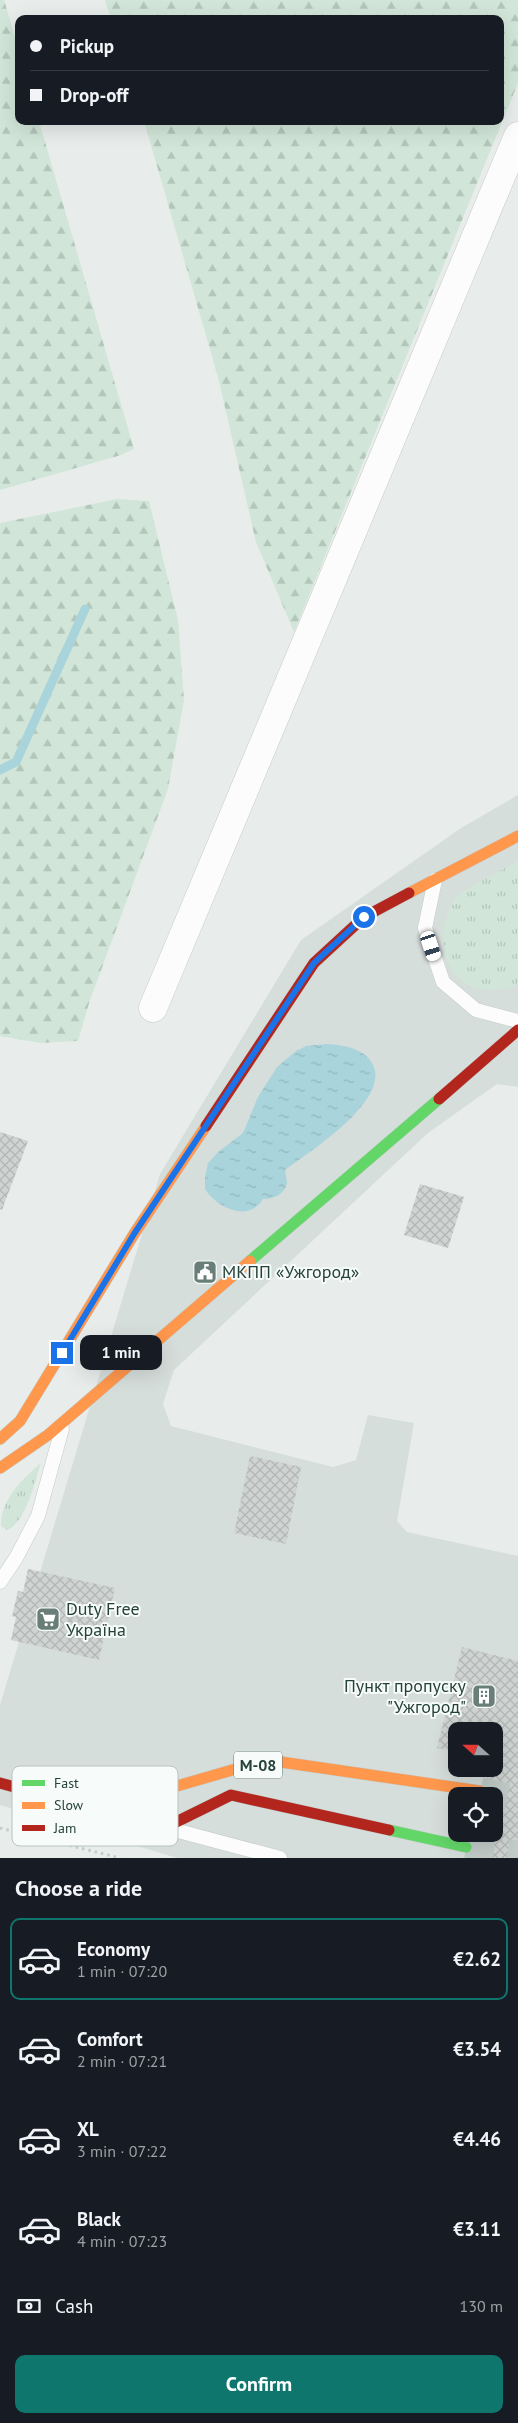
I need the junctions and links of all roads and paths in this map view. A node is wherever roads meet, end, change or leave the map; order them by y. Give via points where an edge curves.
1 (518, 136) edge
2 (518, 836) edge
3 (435, 879) junction
4 (153, 1008) dead end
5 (518, 1021) edge
6 (518, 1030) edge
7 (64, 1421) junction
8 (0, 1439) edge
9 (0, 1468) edge
10 (0, 1582) edge
11 (178, 1786) edge
12 (452, 1787) edge
13 (178, 1821) edge
14 (178, 1832) edge
15 (72, 1846) edge
16 (466, 1847) tunnel mouth
17 (120, 1858) edge
18 (280, 1858) edge

1 - 4 street
2 - 3 highway
3 - 5 lane via 425,928 443,982 476,1010
3 - 8 highway via 364,917 314,963 134,1234 20,1421
6 - 7 highway
7 - 9 highway
7 - 10 lane via 38,1516
11 - 12 highway, М-08 via 246,1766 280,1762
13 - 16 highway, М-08 via 231,1795
14 - 18 lane
15 - 17 path

